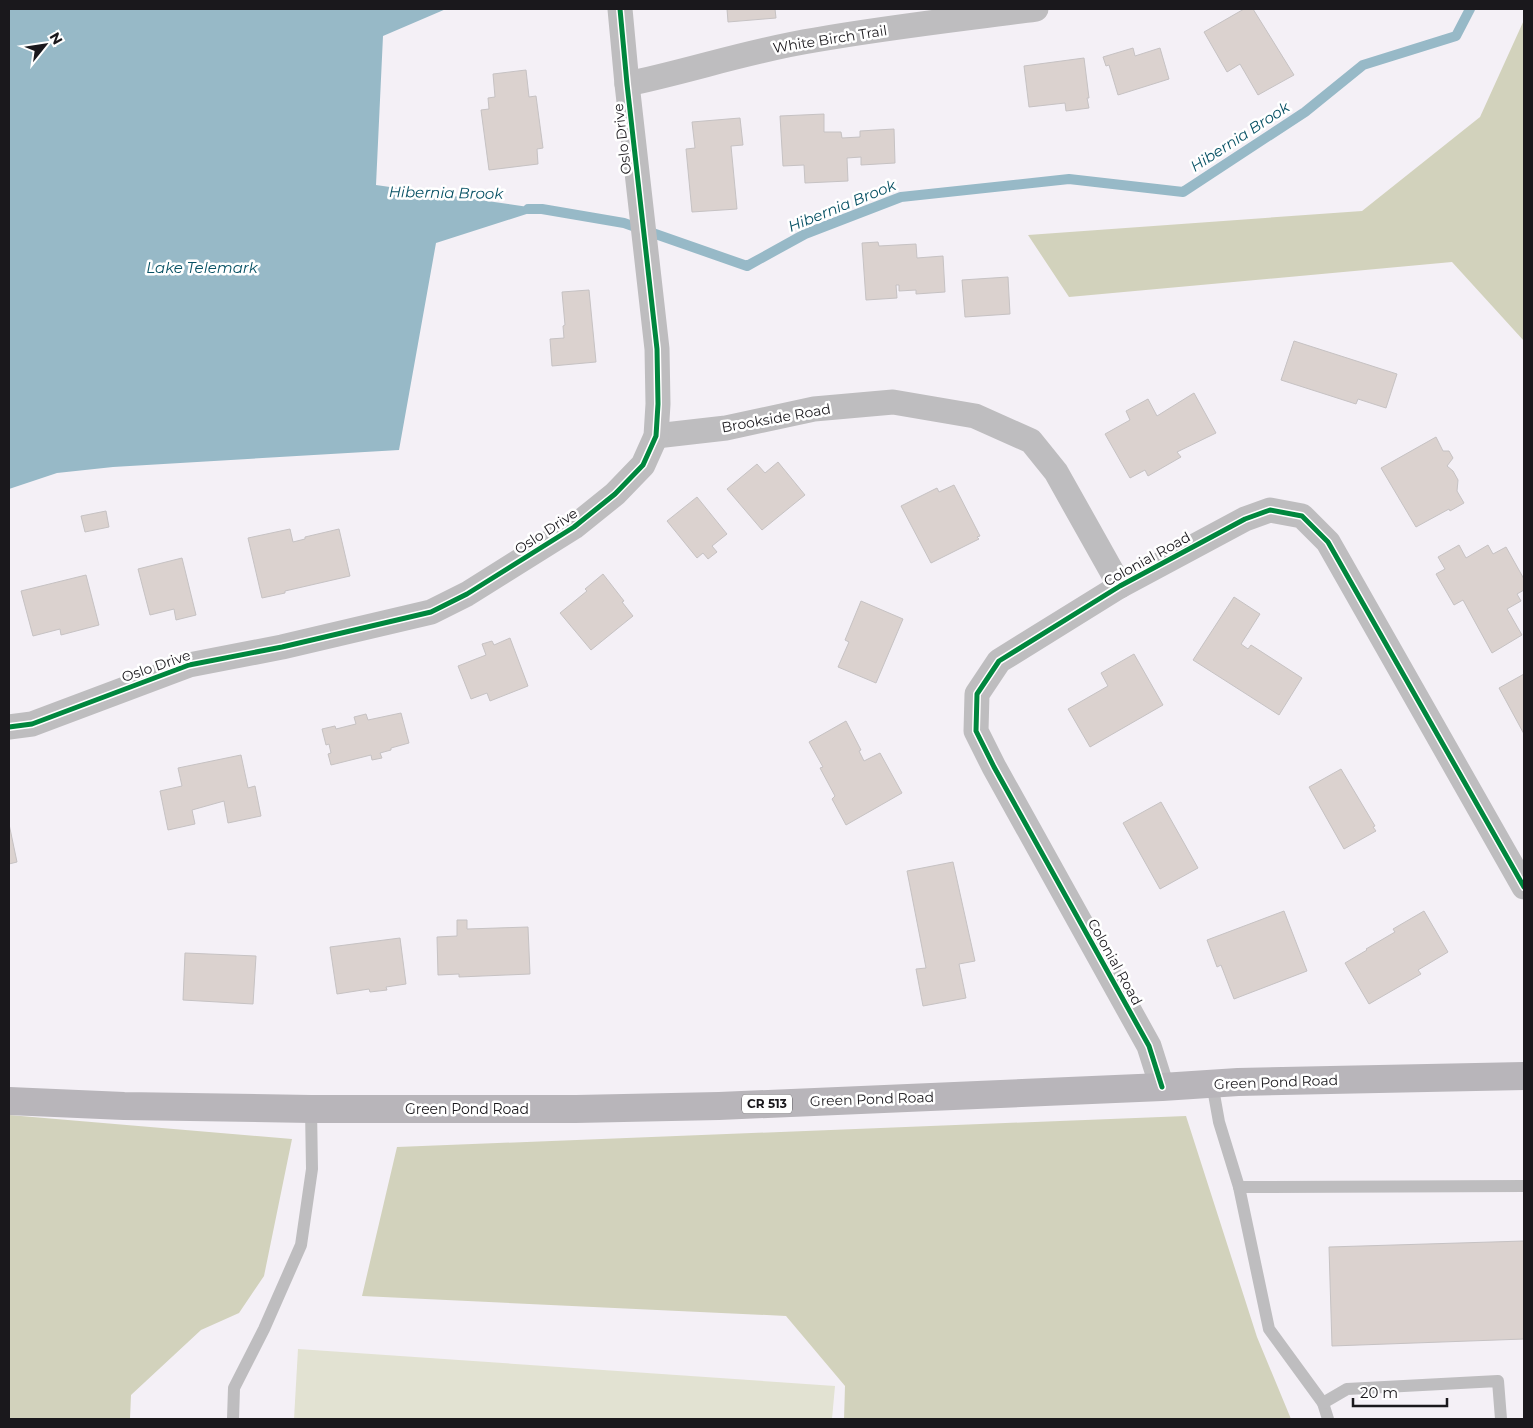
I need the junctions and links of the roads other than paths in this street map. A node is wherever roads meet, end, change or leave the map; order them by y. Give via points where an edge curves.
1 (620, 9) edge
2 (1036, 9) edge
3 (627, 84) junction
4 (1012, 433) joint
5 (656, 436) junction
6 (1120, 586) junction
7 (9, 727) edge
8 (1524, 887) edge
9 (1524, 1076) edge
10 (1212, 1083) junction
11 (1162, 1087) junction
12 (9, 1102) edge
13 (311, 1109) junction
14 (1524, 1186) edge
15 (1239, 1187) junction
16 (1323, 1403) junction
17 (233, 1419) edge
18 (1328, 1419) edge
19 (1501, 1419) edge

1 - 3 street, Oslo Drive
2 - 3 street, White Birch Trail via 814,40
3 - 5 street, Oslo Drive via 657,349
4 - 5 street, Brookside Road via 975,416 893,402 814,409 726,428
4 - 6 street, Colonial Road via 1031,441 1056,472
5 - 7 street, Oslo Drive via 643,465 615,494 574,527 467,594 431,612 189,665 32,724
6 - 8 street, Colonial Road via 1245,519 1270,510 1302,516 1328,542
6 - 11 street, Colonial Road via 999,661 977,694 976,731 1149,1046
9 - 10 main road, Green Pond Road / CR 513
10 - 11 main road, Green Pond Road / CR 513
10 - 15 lane via 1219,1122
11 - 13 main road, Green Pond Road / CR 513 via 739,1105
12 - 13 main road, Green Pond Road / CR 513
13 - 17 lane via 312,1169 301,1245 234,1388
14 - 15 lane
15 - 16 lane via 1269,1329
16 - 18 lane
16 - 19 lane via 1347,1389 1498,1381

